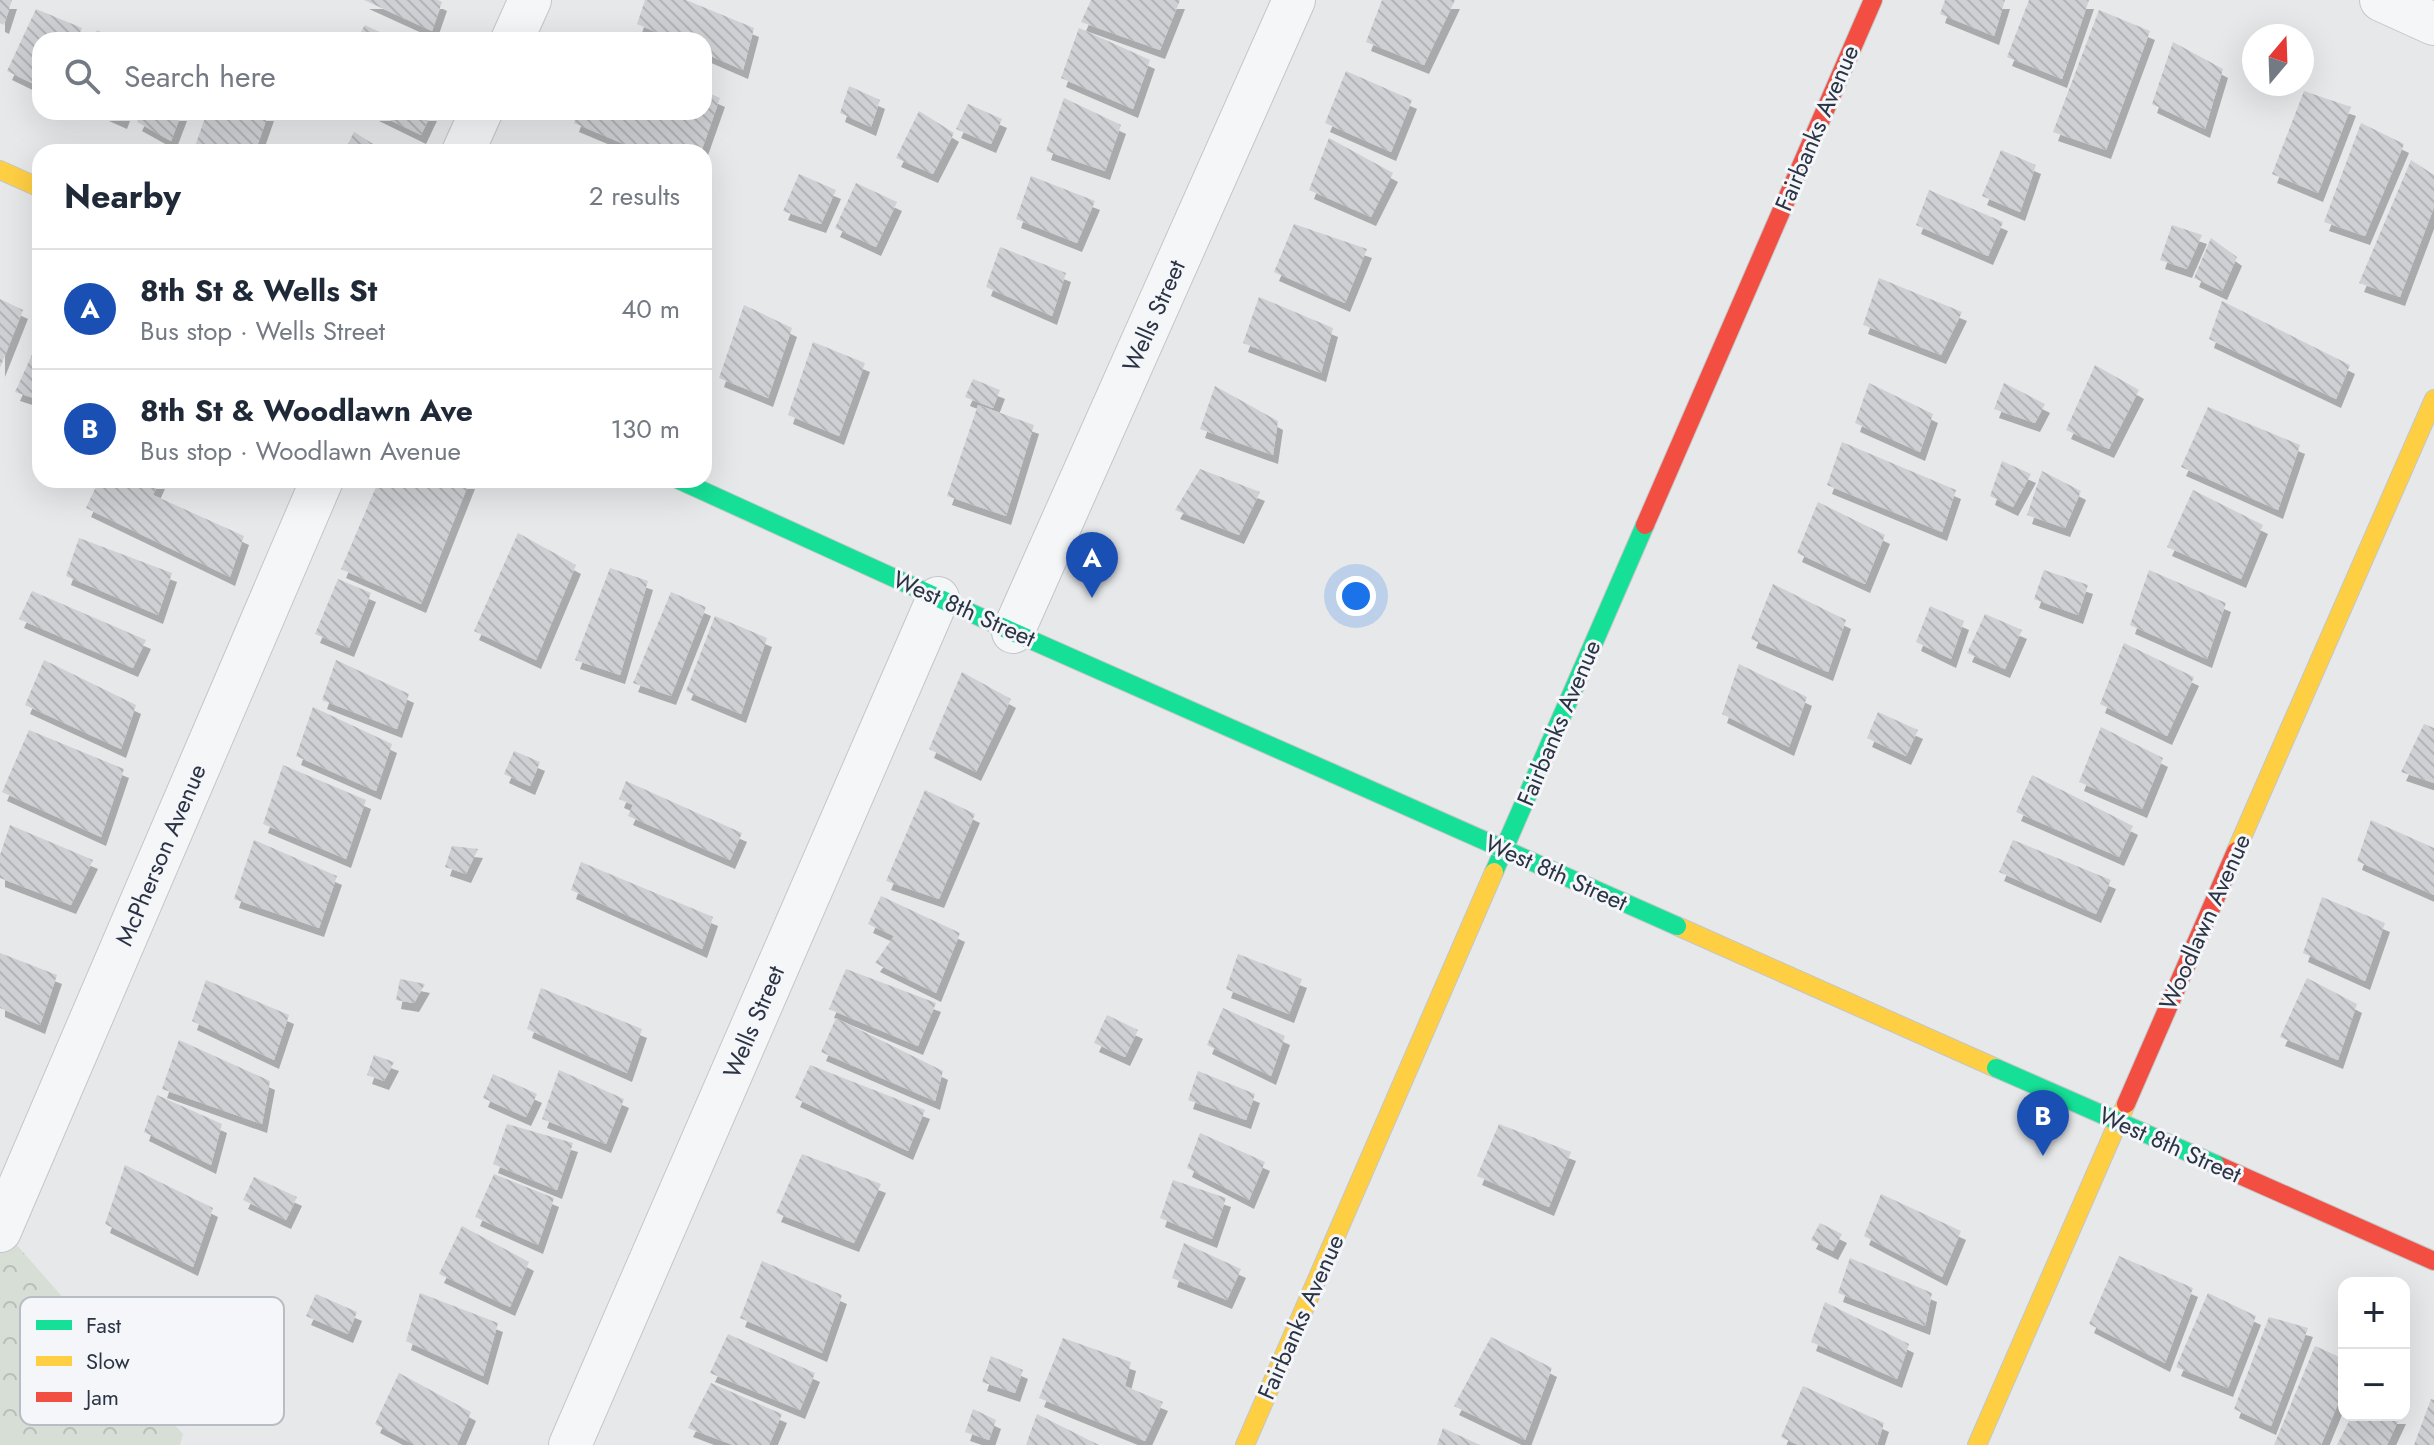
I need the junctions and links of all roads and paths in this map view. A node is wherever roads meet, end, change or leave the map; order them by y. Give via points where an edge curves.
1 (530, 0) edge
2 (1294, 0) edge
3 (1873, 0) edge
4 (2381, 0) edge
5 (2434, 24) edge
6 (516, 32) edge
7 (477, 120) edge
8 (467, 144) edge
9 (0, 170) edge
10 (32, 184) edge
11 (2434, 399) edge
12 (319, 488) edge
13 (697, 488) edge
14 (938, 598) junction
15 (1013, 632) junction
16 (0, 1231) edge
17 (2434, 1261) edge
18 (570, 1445) edge
19 (1245, 1445) edge
20 (1977, 1445) edge

1 - 6 street
2 - 15 street, Wells Street
3 - 19 street, Fairbanks Avenue
4 - 5 street
7 - 8 street
9 - 10 street
11 - 20 street, Woodlawn Avenue
12 - 16 street, McPherson Avenue
13 - 14 street, West 8th Street
14 - 15 street, West 8th Street
14 - 18 street, Wells Street
15 - 17 street, West 8th Street, bridge

